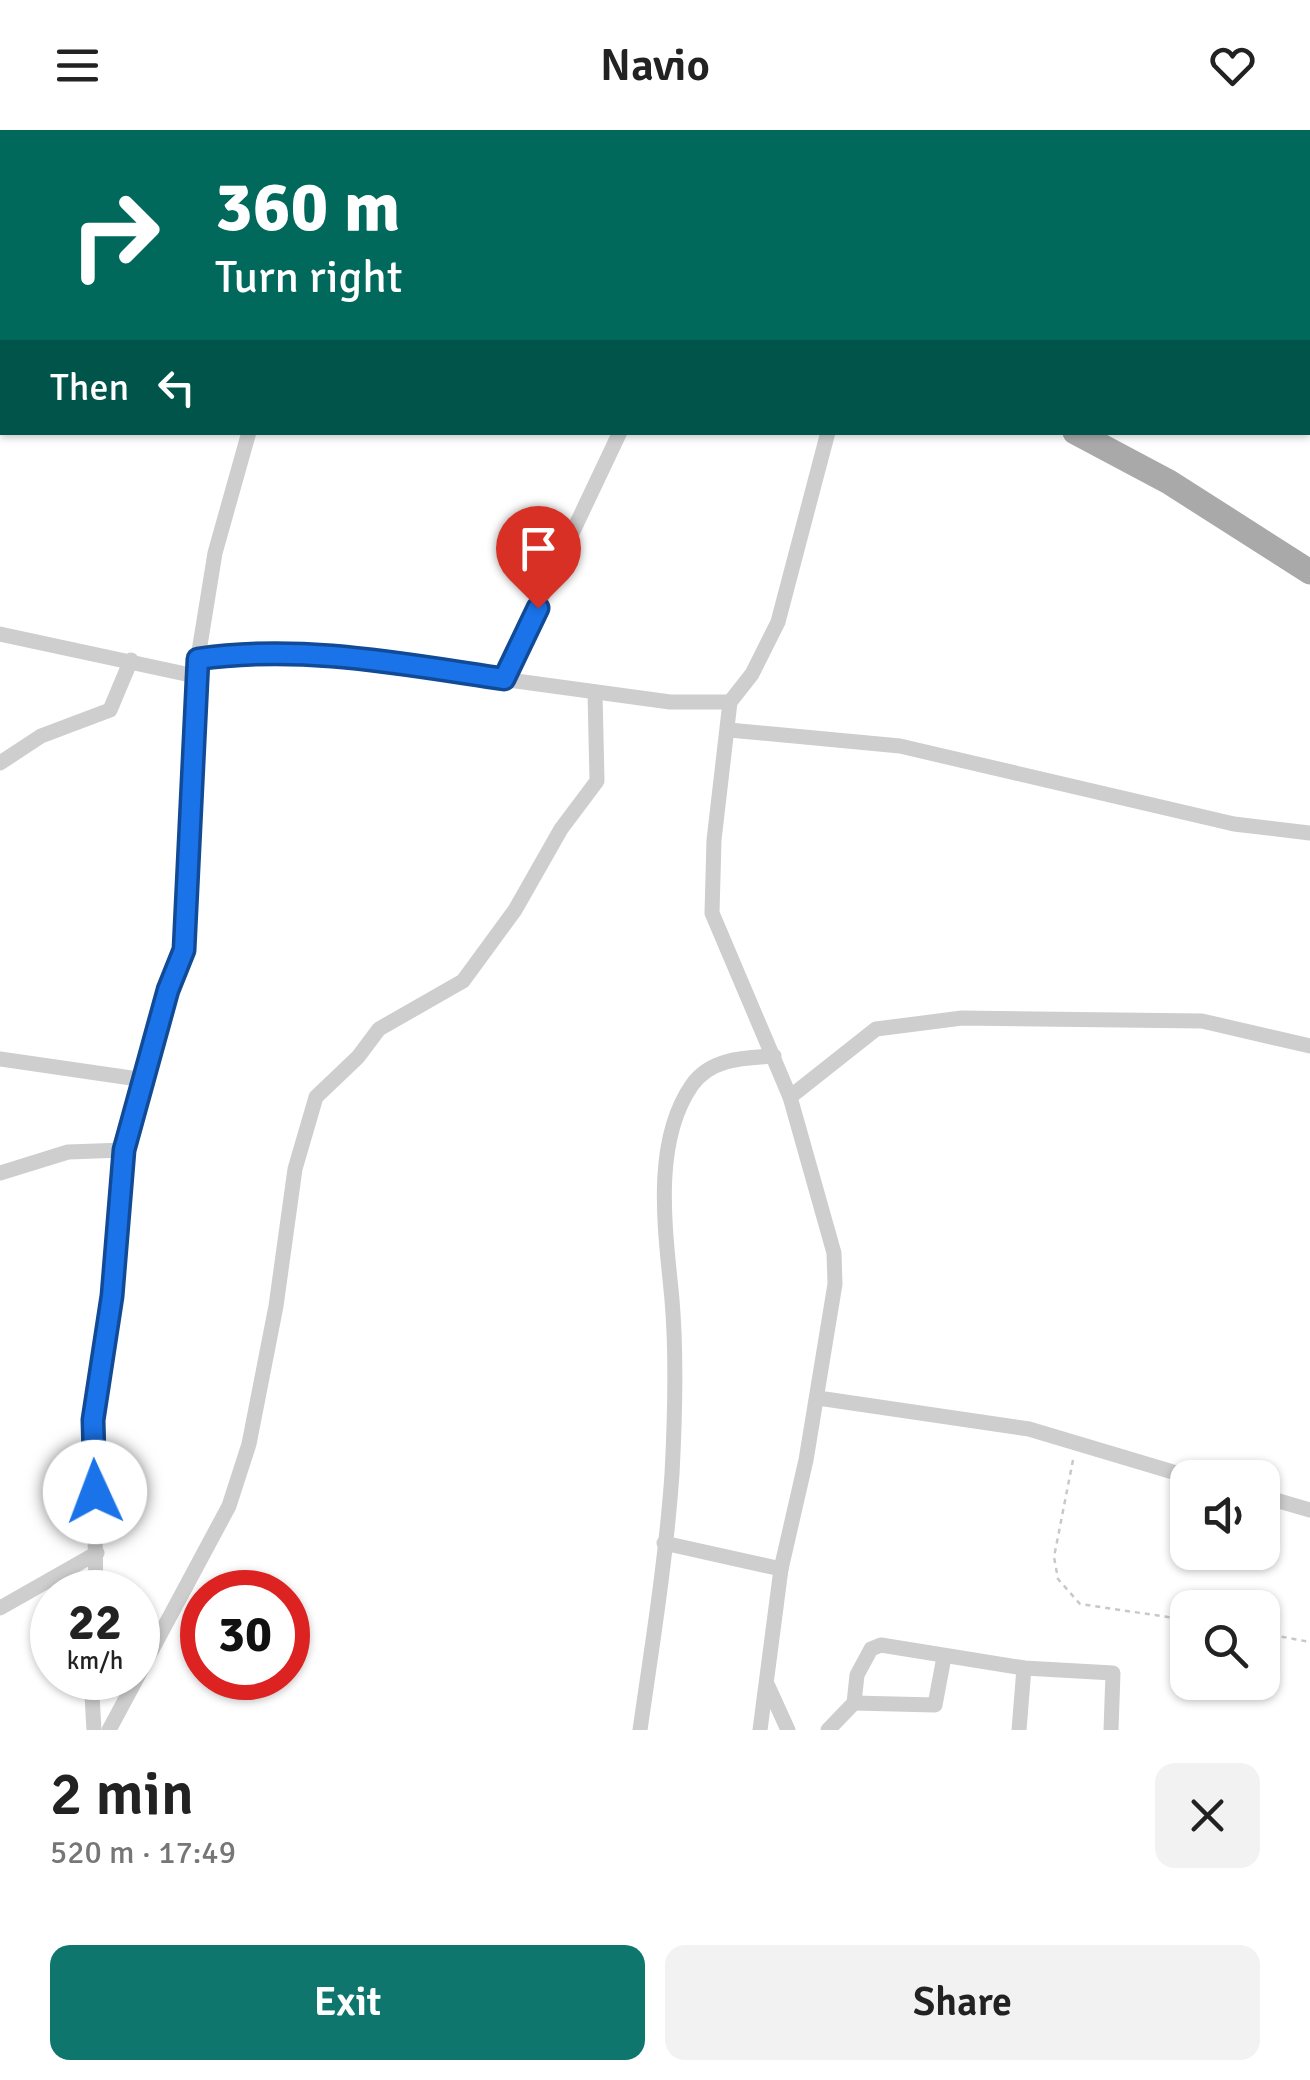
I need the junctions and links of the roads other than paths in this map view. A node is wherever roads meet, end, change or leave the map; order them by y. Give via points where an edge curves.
1 (248, 435) edge
2 (619, 435) edge
3 (827, 435) edge
4 (1086, 435) edge
5 (1112, 442) edge
6 (1310, 572) edge
7 (0, 634) edge
8 (198, 659) junction
9 (131, 660) junction
10 (195, 676) junction
11 (504, 679) junction
12 (595, 692) junction
13 (730, 702) junction
14 (729, 730) junction
15 (0, 763) edge
16 (1310, 833) edge
17 (1310, 1046) edge
18 (774, 1056) junction
19 (0, 1059) edge
20 (145, 1080) junction
21 (790, 1097) junction
22 (124, 1150) junction
23 (0, 1172) edge
24 (818, 1398) junction
25 (1170, 1471) edge
26 (1280, 1501) edge
27 (1310, 1510) edge
28 (664, 1543) junction
29 (97, 1553) junction
30 (781, 1568) junction
31 (97, 1570) edge
32 (0, 1608) edge
33 (944, 1657) junction
34 (1024, 1668) junction
35 (768, 1686) junction
36 (92, 1700) edge
37 (854, 1703) junction
38 (94, 1730) edge
39 (109, 1730) edge
40 (640, 1730) edge
41 (760, 1730) edge
42 (788, 1730) edge
43 (828, 1730) edge
44 (1019, 1730) edge
45 (1111, 1730) edge

1 - 8 street via 214,552
2 - 11 street
3 - 13 street via 778,622
4 - 5 main road
5 - 6 main road
7 - 9 street
8 - 10 street
8 - 11 street via 252,651 312,653
9 - 10 street
9 - 15 street via 110,710 41,736
10 - 20 street via 184,950
11 - 12 street
12 - 13 street
12 - 39 street via 596,781 516,910 463,981 378,1029 316,1097 295,1168 276,1306 229,1506
13 - 14 street
14 - 16 street via 900,746 1234,824
14 - 18 street via 712,913
17 - 21 street via 1202,1021 962,1018 876,1029
18 - 21 street
18 - 28 street via 736,1058 710,1068 693,1084 675,1121 664,1244 674,1407
19 - 20 street
20 - 22 street
21 - 24 street via 834,1253
22 - 23 street via 68,1152
22 - 29 street via 93,1420
24 - 25 street via 1011,1426
24 - 30 street
26 - 27 street
28 - 30 street
28 - 40 street
29 - 31 street
29 - 32 street
30 - 35 street
33 - 34 street
33 - 37 street via 934,1706
33 - 37 street via 881,1645 871,1649 857,1675
34 - 44 street
34 - 45 street via 1114,1674
35 - 41 street
35 - 42 street
36 - 38 street
37 - 43 street

